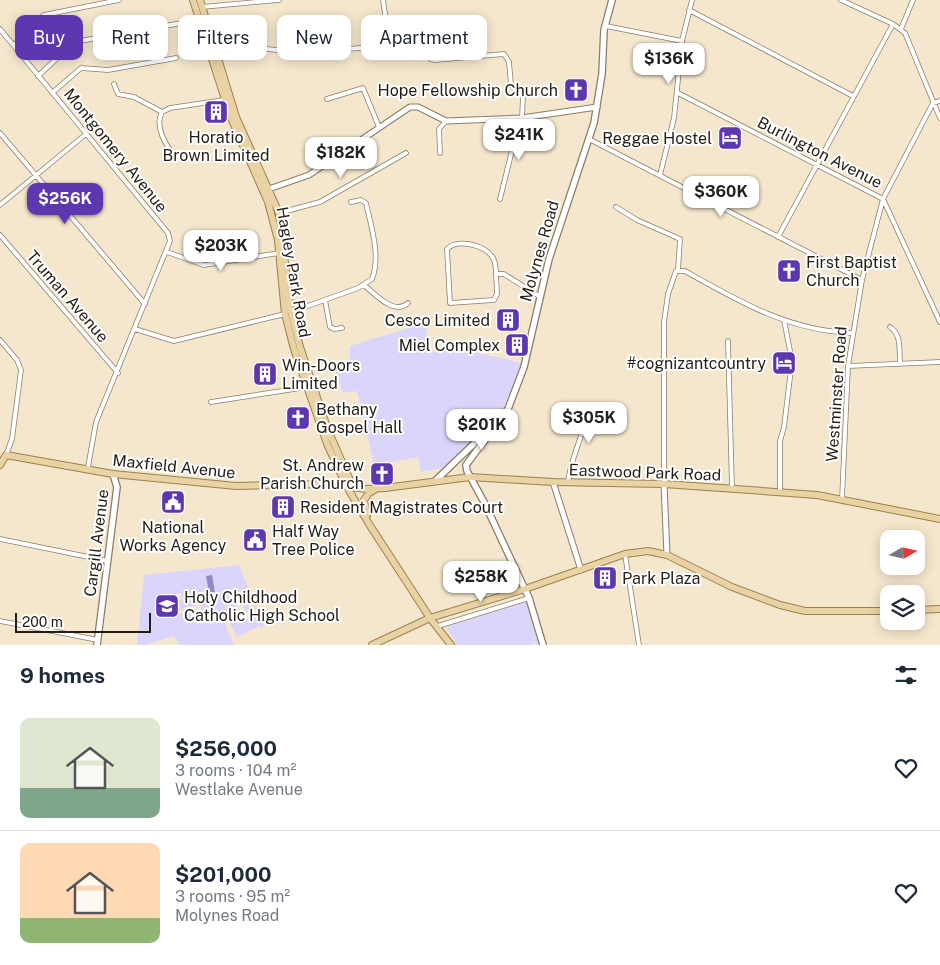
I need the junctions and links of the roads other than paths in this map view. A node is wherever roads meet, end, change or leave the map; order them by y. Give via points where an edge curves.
1 (119, 0) edge
2 (193, 0) edge
3 (200, 0) edge
4 (279, 0) edge
5 (383, 0) edge
6 (612, 0) edge
7 (692, 0) edge
8 (841, 0) edge
9 (913, 0) edge
10 (202, 7) junction
11 (689, 10) junction
12 (198, 15) edge
13 (205, 15) edge
14 (178, 24) edge
15 (893, 24) junction
16 (606, 26) junction
17 (0, 29) edge
18 (901, 29) junction
19 (682, 41) junction
20 (14, 45) junction
21 (267, 49) edge
22 (487, 55) edge
23 (176, 58) dead end
24 (212, 60) edge
25 (219, 60) edge
26 (38, 76) junction
27 (114, 84) dead end
28 (52, 93) junction
29 (678, 93) junction
30 (853, 96) junction
31 (327, 99) dead end
32 (224, 100) junction
33 (940, 102) edge
34 (933, 103) junction
35 (597, 107) junction
36 (162, 112) junction
37 (521, 118) junction
38 (940, 118) edge
39 (446, 121) junction
40 (379, 127) junction
41 (0, 133) edge
42 (86, 134) junction
43 (589, 139) junction
44 (319, 145) dead end
45 (406, 153) dead end
46 (440, 153) dead end
47 (175, 157) dead end
48 (330, 161) junction
49 (817, 165) junction
50 (660, 175) junction
51 (34, 176) junction
52 (267, 190) junction
53 (500, 199) dead end
54 (883, 199) junction
55 (351, 202) dead end
56 (0, 205) edge
57 (616, 207) dead end
58 (279, 213) junction
59 (0, 235) edge
60 (778, 237) junction
61 (167, 252) junction
62 (279, 253) junction
63 (678, 270) junction
64 (496, 274) junction
65 (862, 280) junction
66 (364, 285) junction
67 (539, 296) junction
68 (324, 300) junction
69 (408, 303) dead end
70 (145, 304) junction
71 (288, 313) junction
72 (784, 320) junction
73 (940, 322) edge
74 (890, 327) dead end
75 (342, 328) dead end
76 (135, 329) junction
77 (852, 333) junction
78 (0, 340) edge
79 (728, 341) dead end
80 (940, 362) edge
81 (900, 364) junction
82 (848, 366) junction
83 (118, 373) junction
84 (307, 387) junction
85 (211, 402) dead end
86 (511, 402) junction
87 (584, 405) dead end
88 (3, 454) edge
89 (0, 465) edge
90 (88, 466) dead end
91 (113, 474) junction
92 (470, 477) junction
93 (434, 481) junction
94 (553, 482) junction
95 (568, 483) junction
96 (664, 484) junction
97 (350, 487) junction
98 (376, 489) junction
99 (732, 489) junction
100 (780, 492) junction
101 (842, 499) junction
102 (940, 520) edge
103 (370, 524) junction
104 (0, 539) edge
105 (625, 554) junction
106 (667, 555) junction
107 (109, 561) junction
108 (581, 570) junction
109 (525, 590) junction
110 (529, 598) junction
111 (940, 609) edge
112 (925, 610) edge
113 (880, 611) edge
114 (430, 618) junction
115 (0, 621) edge
116 (438, 626) junction
117 (97, 642) edge
118 (541, 644) edge
119 (372, 645) edge
120 (450, 645) edge
121 (639, 645) edge

1 - 20 street via 44,15
2 - 12 main road, Hagley Park Road
3 - 10 main road, Hagley Park Road
4 - 10 street
5 - 21 street via 388,35 386,41 377,47 298,52
6 - 16 main road, Molynes Road
7 - 11 street
8 - 15 street
9 - 18 street
10 - 13 main road, Hagley Park Road
11 - 19 street
11 - 30 street
14 - 26 street via 80,41
15 - 18 street
15 - 30 street
16 - 19 street
16 - 35 main road, Molynes Road
17 - 20 street, Montgomery Avenue
18 - 34 street
19 - 29 street
20 - 26 street, Montgomery Avenue
22 - 37 street via 504,54 509,62 511,85 523,96
23 - 28 street via 108,70 81,68
24 - 32 main road, Hagley Park Road
25 - 52 main road, Hagley Park Road via 236,117
26 - 28 street, Montgomery Avenue
27 - 36 street via 118,94 134,97
28 - 42 street, Montgomery Avenue
29 - 49 street, Burlington Avenue
29 - 50 street
30 - 49 street
31 - 40 street via 363,88
32 - 36 street
32 - 52 main road, Hagley Park Road
33 - 34 street
34 - 38 street
34 - 54 street, Westminster Road
35 - 37 street
35 - 43 main road, Molynes Road
36 - 47 street via 159,121 162,134
37 - 39 street
37 - 53 street
39 - 40 street via 414,107
39 - 46 street via 439,129
40 - 48 street
41 - 51 street
42 - 51 street
42 - 61 street, Montgomery Avenue via 168,233
43 - 50 street
43 - 67 main road, Molynes Road
44 - 48 street
45 - 58 street via 320,202
48 - 52 street via 309,175
49 - 54 street, Burlington Avenue
49 - 60 street
50 - 60 street
51 - 56 street
51 - 70 street
52 - 58 main road, Hagley Park Road
52 - 62 main road, Hagley Park Road
54 - 65 street, Westminster Road
54 - 73 street, Burlington Avenue
55 - 66 street via 365,201 372,231 374,270 372,279
57 - 63 street via 680,239
58 - 71 main road, Hagley Park Road
59 - 83 street, Truman Avenue
60 - 65 street
61 - 62 street via 201,265
61 - 70 street, Montgomery Avenue
62 - 71 main road, Hagley Park Road
63 - 72 street via 685,270 754,308
63 - 96 street via 668,294 664,322
64 - 64 street via 494,258 485,250 469,244 451,245 446,249 450,303 494,300 497,298
64 - 67 street via 507,275
65 - 77 street, Westminster Road
66 - 68 street
66 - 69 street via 393,307
67 - 86 main road, Molynes Road via 528,353
68 - 71 street
68 - 75 street via 330,327
70 - 76 street, Montgomery Avenue
71 - 76 street via 174,341
71 - 84 main road, Hagley Park Road
71 - 97 main road, Hagley Park Road
72 - 77 street via 811,330
72 - 100 street via 792,361 780,441
74 - 81 street via 897,336
76 - 83 street, Montgomery Avenue
77 - 82 street, Westminster Road
78 - 88 street via 18,360 21,370 12,439
79 - 99 street
80 - 81 street
81 - 82 street
82 - 101 street, Westminster Road
83 - 90 street, Montgomery Avenue via 96,422
84 - 85 street
84 - 97 main road, Hagley Park Road via 327,444
86 - 92 main road via 467,462
86 - 93 main road, Molynes Road via 482,436
87 - 95 street via 585,426 570,463
88 - 89 main road
88 - 91 main road, Maxfield Avenue
91 - 97 main road, Maxfield Avenue via 236,486 330,484
91 - 107 main road, Cargill Avenue via 117,483
92 - 93 main road, Eastwood Park Road
92 - 94 main road, Eastwood Park Road
92 - 109 main road
93 - 98 main road, Eastwood Park Road
94 - 95 main road, Eastwood Park Road
94 - 108 street
95 - 96 main road, Eastwood Park Road
96 - 99 main road, Eastwood Park Road
96 - 106 street
97 - 98 main road, Eastwood Park Road
97 - 103 main road, Hagley Park Road
98 - 103 main road via 364,500
99 - 100 main road, Eastwood Park Road
100 - 101 main road, Eastwood Park Road
101 - 102 main road, Eastwood Park Road
103 - 114 main road, Hagley Park Road
104 - 107 street
105 - 106 main road via 648,551
105 - 108 main road
105 - 121 street
106 - 113 main road via 732,587 780,605 806,611
107 - 117 main road, Cargill Avenue
108 - 109 main road
109 - 110 main road
109 - 114 main road
110 - 116 street
110 - 118 main road
111 - 112 main road
114 - 116 main road, Hagley Park Road
114 - 119 main road
115 - 117 street
116 - 120 main road, Hagley Park Road

